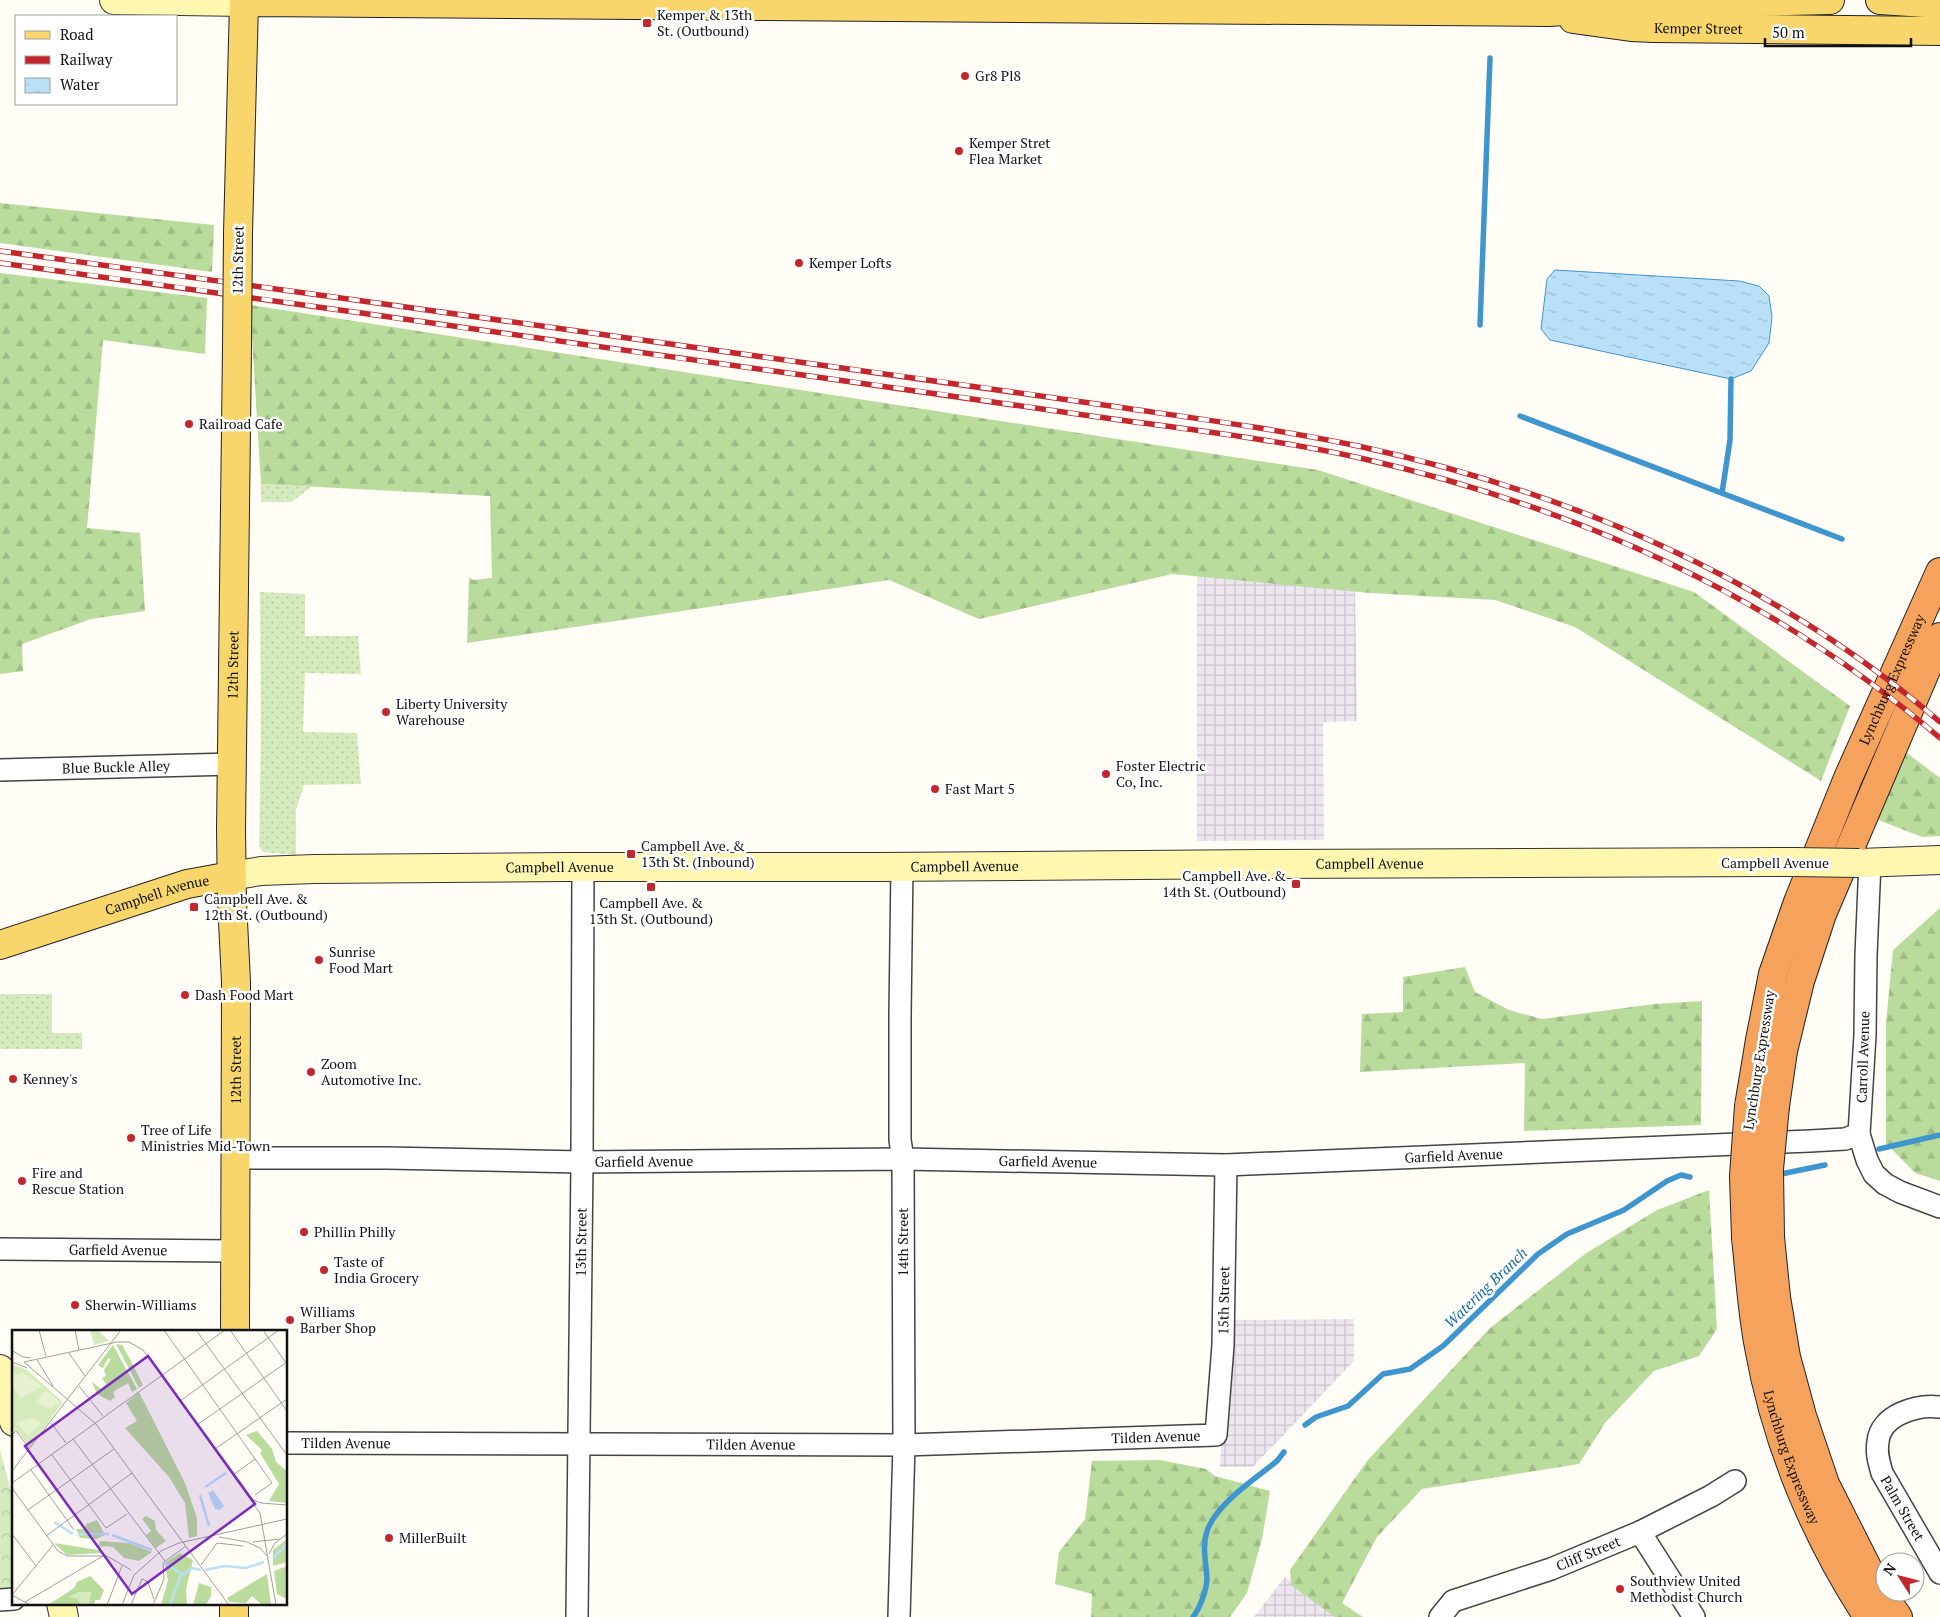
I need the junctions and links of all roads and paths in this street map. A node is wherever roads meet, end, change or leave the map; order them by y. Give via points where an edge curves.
1 (114, 0) edge
2 (1830, 0) edge
3 (1880, 0) edge
4 (244, 1) edge
5 (576, 2) edge
6 (893, 3) edge
7 (1940, 4) edge
8 (1216, 5) edge
9 (1548, 6) edge
10 (1940, 31) edge
11 (1940, 572) edge
12 (1940, 637) edge
13 (232, 764) junction
14 (0, 770) edge
15 (1940, 860) edge
16 (1864, 863) junction
17 (582, 866) junction
18 (902, 867) junction
19 (232, 876) junction
20 (0, 944) edge
21 (1762, 1106) junction
22 (1859, 1134) junction
23 (236, 1158) junction
24 (903, 1159) junction
25 (582, 1162) junction
26 (1226, 1166) junction
27 (1940, 1207) edge
28 (1758, 1237) junction
29 (0, 1250) edge
30 (234, 1251) junction
31 (235, 1330) edge
32 (0, 1369) edge
33 (1940, 1407) edge
34 (12, 1414) edge
35 (1216, 1435) joint
36 (288, 1443) edge
37 (578, 1444) junction
38 (904, 1446) junction
39 (1735, 1481) dead end
40 (1640, 1532) junction
41 (1940, 1573) edge
42 (60, 1604) edge
43 (234, 1604) edge
44 (64, 1617) edge
45 (234, 1617) edge
46 (577, 1617) edge
47 (899, 1617) edge
48 (1440, 1617) edge
49 (1694, 1617) edge
50 (1868, 1617) edge
51 (1898, 1617) edge

1 - 4 main road, Kemper Street
2 - 9 main road, Kemper Street via 1633,1 1582,10
3 - 7 main road
4 - 5 main road, Kemper Street
4 - 13 main road, 12th Street, bridge
5 - 6 main road, Kemper Street
6 - 8 main road, Kemper Street
8 - 9 main road, Kemper Street
9 - 10 main road, Kemper Street via 1581,20 1639,28
11 - 21 highway, Lynchburg Expressway via 1864,742 1798,902 1773,974 1760,1040
12 - 21 highway, Lynchburg Expressway via 1822,914 1800,981 1783,1051
13 - 14 street, Blue Buckle Alley
13 - 19 main road, 12th Street
15 - 16 main road, Campbell Avenue
16 - 18 main road, Campbell Avenue, bridge
16 - 22 street, Carroll Avenue via 1865,1035
17 - 18 main road, Campbell Avenue
17 - 19 main road, Campbell Avenue via 314,869 261,871
17 - 25 street, 13th Street
18 - 24 street, 14th Street via 900,1140
19 - 20 main road, Campbell Avenue via 187,884
19 - 23 main road, 12th Street
21 - 28 highway, Lynchburg Expressway, bridge via 1769,1169
22 - 26 street, Garfield Avenue via 1845,1139 1810,1141
22 - 27 street, Carroll Avenue via 1874,1174 1885,1184
23 - 25 street, Garfield Avenue
23 - 30 main road, 12th Street
24 - 25 street, Garfield Avenue
24 - 26 street, Garfield Avenue
24 - 38 street, 14th Street
25 - 37 street, 13th Street
26 - 35 street, 15th Street via 1223,1345
28 - 50 highway, Lynchburg Expressway via 1758,1347 1773,1409 1798,1485 1848,1586
28 - 51 highway, Lynchburg Expressway via 1776,1297 1786,1357 1802,1416 1826,1484 1877,1587
29 - 30 street, Garfield Avenue
30 - 31 main road, 12th Street
32 - 34 main road
33 - 41 street, Palm Street via 1915,1408 1898,1415 1886,1423 1878,1440 1882,1473
35 - 38 street, Tilden Avenue
36 - 37 street, Tilden Avenue
37 - 38 street, Tilden Avenue
37 - 46 street, 13th Street
38 - 47 street, 14th Street
39 - 40 street, Cliff Street
40 - 48 street, Cliff Street via 1550,1569 1454,1601
40 - 49 street
42 - 44 main road
43 - 45 main road

